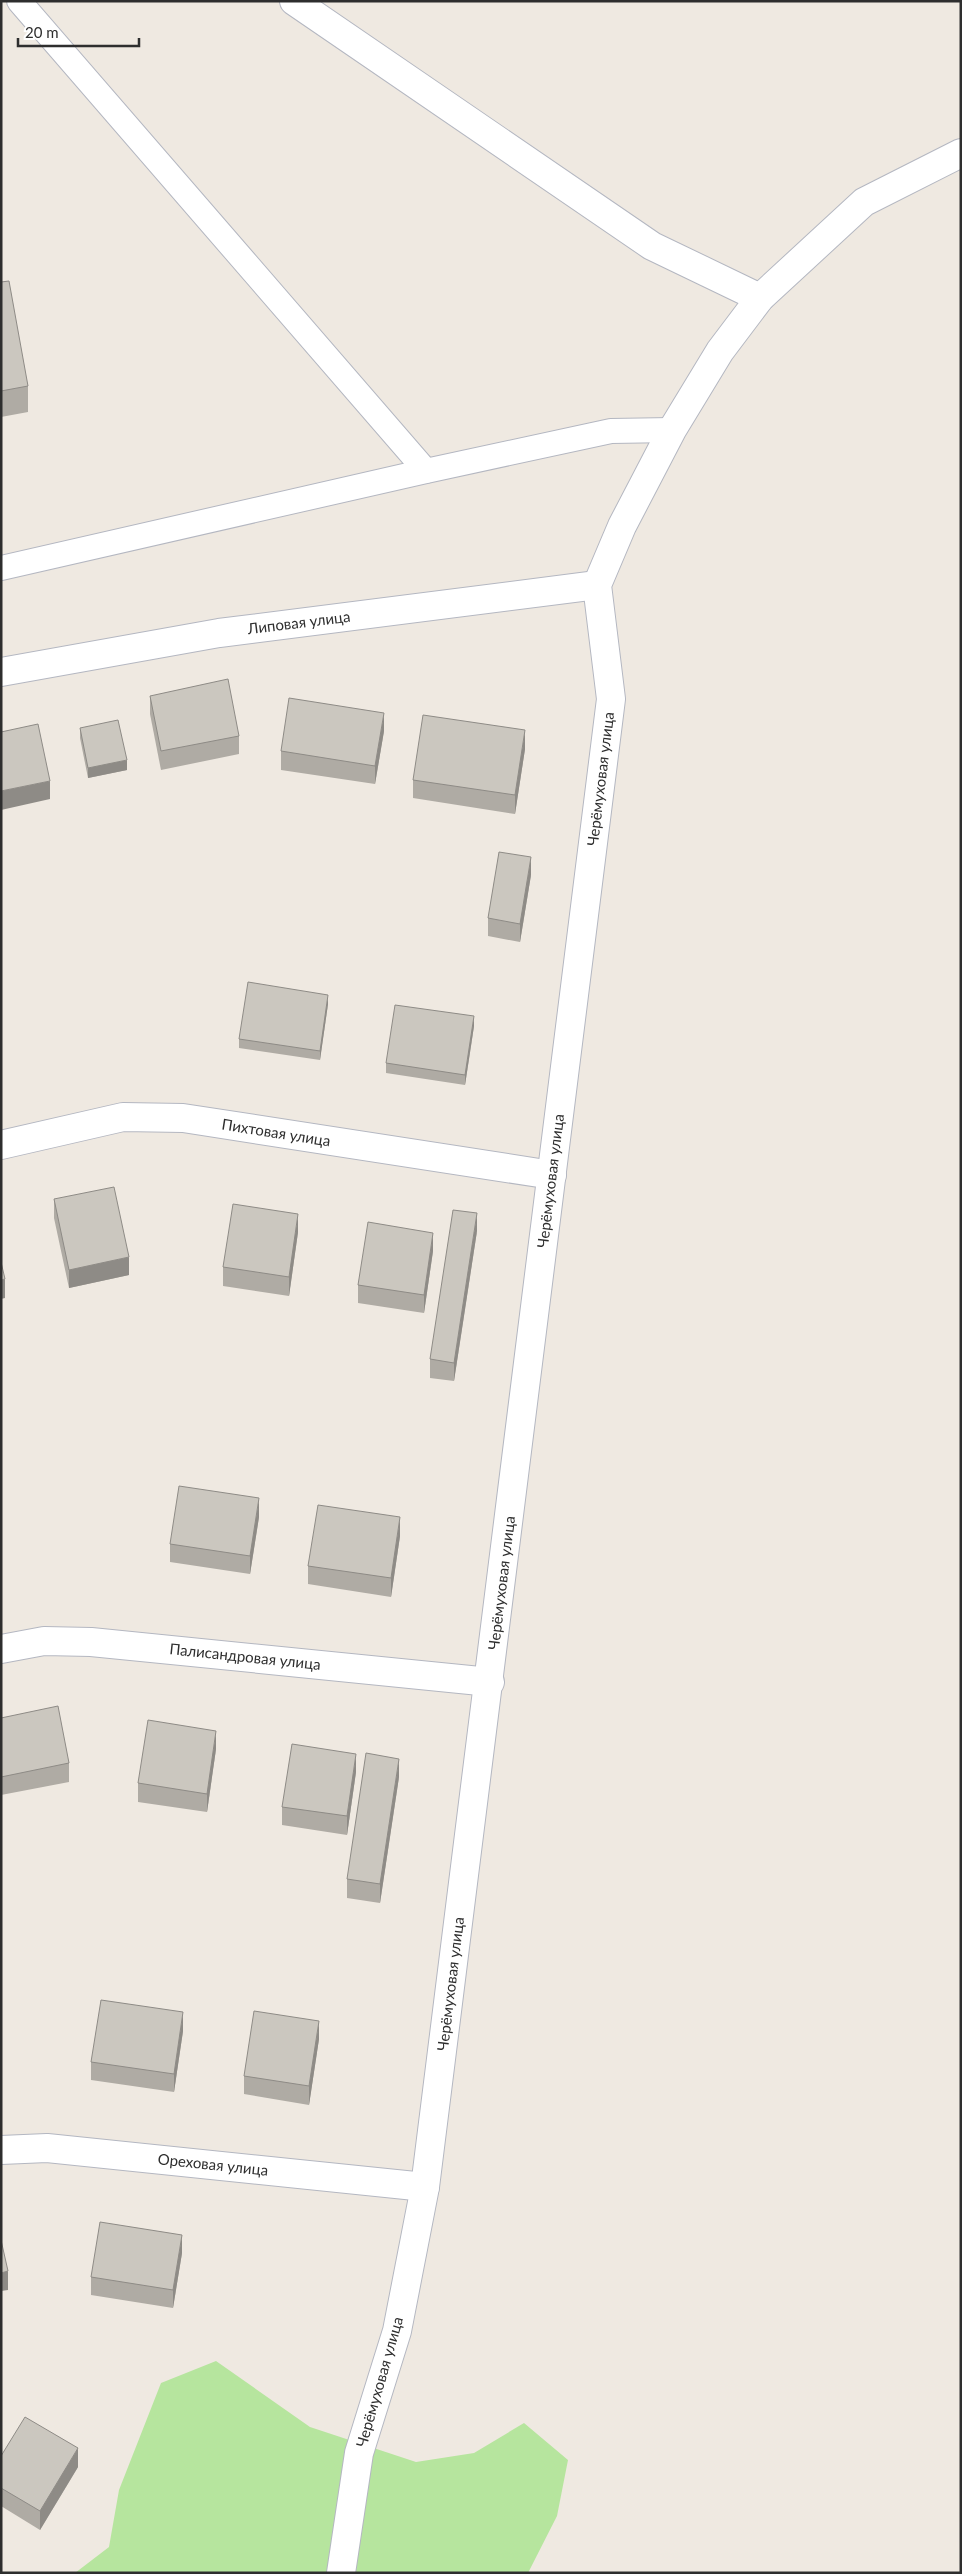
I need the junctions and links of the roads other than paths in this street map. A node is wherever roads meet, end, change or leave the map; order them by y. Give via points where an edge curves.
1 (20, 1) edge
2 (294, 1) edge
3 (961, 153) edge
4 (760, 298) junction
5 (672, 430) junction
6 (426, 471) junction
7 (1, 568) edge
8 (597, 585) junction
9 (1, 672) edge
10 (1, 1145) edge
11 (552, 1175) junction
12 (1, 1649) edge
13 (490, 1682) junction
14 (1, 2150) edge
15 (425, 2187) junction
16 (341, 2573) edge

1 - 6 lane
2 - 4 street via 652,246
3 - 4 street via 864,202
4 - 5 street via 720,351
5 - 6 lane via 612,431
5 - 8 street via 622,526
6 - 7 lane
8 - 9 street, Липовая улица via 219,633
8 - 11 street, Черёмуховая улица via 611,699
10 - 11 street, Пихтовая улица via 123,1117 183,1118
11 - 13 street, Черёмуховая улица
12 - 13 street, Палисандровая улица via 44,1641 91,1642
13 - 15 street, Черёмуховая улица
14 - 15 street, Ореховая улица via 47,2148
15 - 16 street, Черёмуховая улица via 396,2331 359,2453

